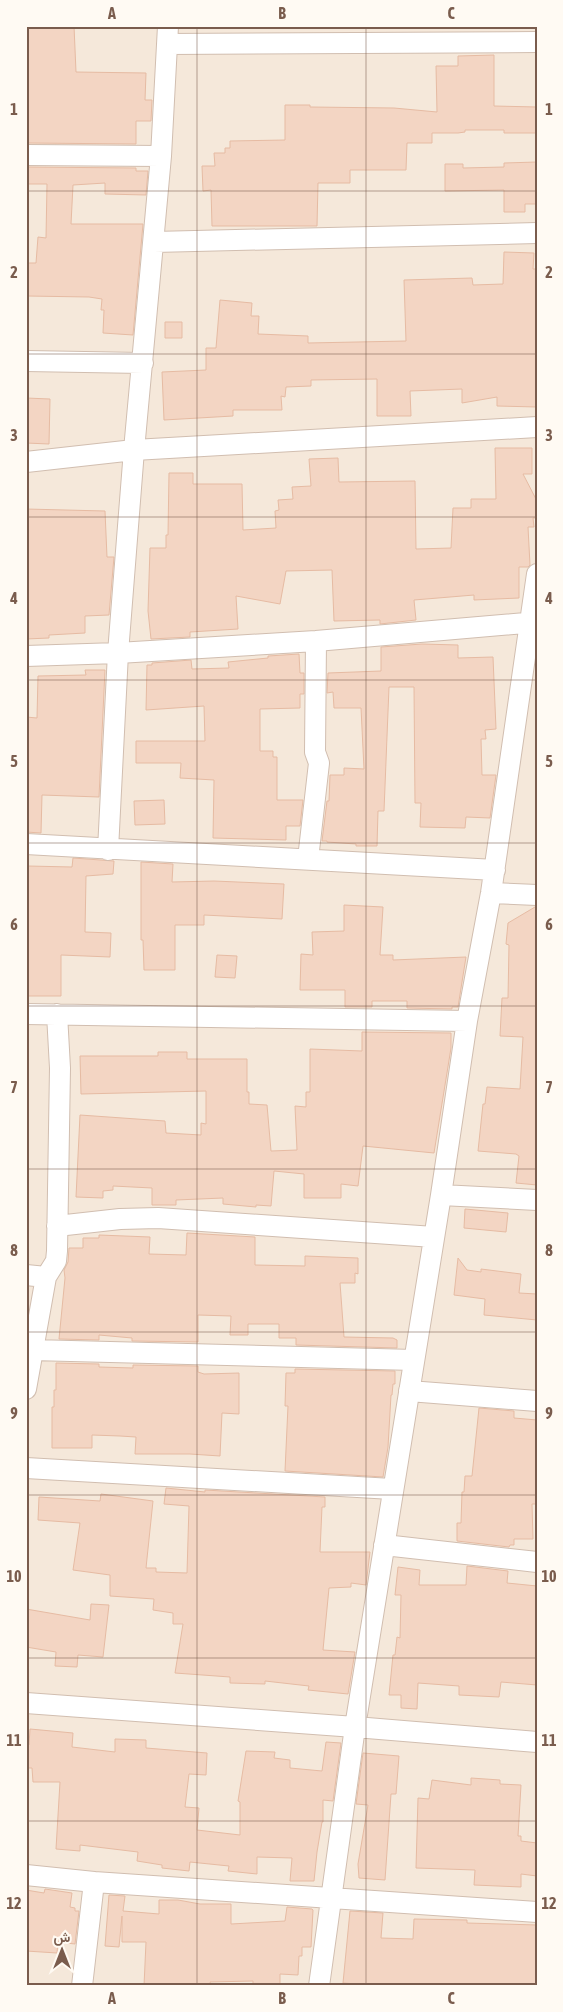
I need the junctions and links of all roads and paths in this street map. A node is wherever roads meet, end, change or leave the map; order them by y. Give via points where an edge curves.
1 (168, 35) edge
2 (537, 42) edge
3 (26, 155) edge
4 (161, 156) junction
5 (537, 233) edge
6 (154, 242) junction
7 (26, 360) edge
8 (142, 363) junction
9 (537, 427) edge
10 (134, 450) junction
11 (26, 462) edge
12 (537, 574) edge
13 (533, 622) edge
14 (316, 641) junction
15 (118, 653) junction
16 (26, 656) edge
17 (528, 707) edge
18 (26, 844) edge
19 (108, 850) junction
20 (308, 859) junction
21 (495, 870) junction
22 (492, 894) junction
23 (537, 895) edge
24 (26, 1014) edge
25 (57, 1014) junction
26 (468, 1021) junction
27 (441, 1195) junction
28 (537, 1200) edge
29 (57, 1226) junction
30 (434, 1238) junction
31 (26, 1275) edge
32 (46, 1277) junction
33 (32, 1350) junction
34 (414, 1360) junction
35 (26, 1389) edge
36 (409, 1391) junction
37 (537, 1401) edge
38 (26, 1468) edge
39 (392, 1489) junction
40 (384, 1545) junction
41 (537, 1562) edge
42 (26, 1703) edge
43 (354, 1727) junction
44 (537, 1742) edge
45 (26, 1875) edge
46 (94, 1882) junction
47 (331, 1897) junction
48 (537, 1912) edge
49 (82, 1986) edge
50 (319, 1986) edge

1 - 2 street
1 - 4 street
3 - 4 street
4 - 6 street
5 - 6 street
6 - 8 street
7 - 8 street
8 - 10 street
9 - 10 street
10 - 11 street
10 - 15 street
12 - 13 street
13 - 14 street
13 - 17 street
14 - 15 street
14 - 20 street via 315,752 319,763
15 - 16 street
15 - 19 street
17 - 21 street
18 - 19 street
19 - 20 street
20 - 21 street
21 - 22 street
22 - 23 street
22 - 26 street
24 - 25 street
25 - 26 street
25 - 29 street via 60,1068
26 - 27 street
27 - 28 street
27 - 30 street
29 - 30 street via 158,1218
29 - 32 street via 56,1261
30 - 34 street
31 - 32 street
32 - 33 street
33 - 34 street
33 - 35 street
34 - 36 street
36 - 37 street
36 - 39 street
38 - 39 street
39 - 40 street
40 - 41 street
40 - 43 street
42 - 43 street
43 - 44 street
43 - 47 street
45 - 46 street
46 - 47 street
46 - 49 street
47 - 48 street
47 - 50 street

